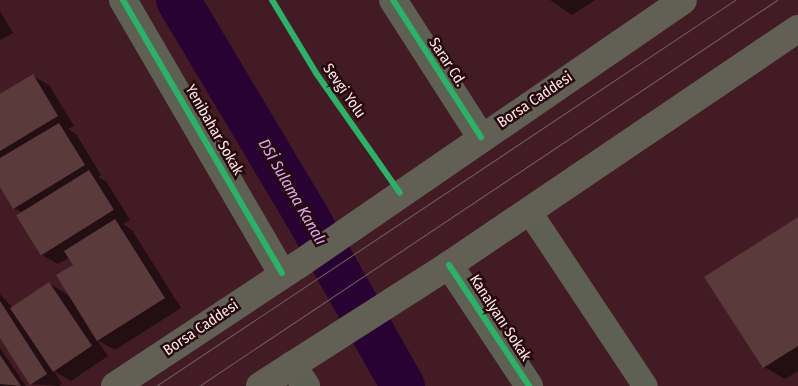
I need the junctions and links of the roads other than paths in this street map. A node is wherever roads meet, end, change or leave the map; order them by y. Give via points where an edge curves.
1 (123, 0) edge
2 (393, 0) edge
3 (683, 0) edge
4 (798, 29) edge
5 (480, 137) junction
6 (528, 210) junction
7 (449, 265) junction
8 (290, 269) junction
9 (299, 375) edge
10 (115, 386) edge
11 (260, 386) edge
12 (529, 386) edge
13 (645, 386) edge

1 - 8 street, Yenibahar Sokak
2 - 5 street, Sarar Cd.
3 - 5 main road, Borsa Caddesi
4 - 6 main road
5 - 8 main road, Borsa Caddesi
6 - 7 main road
6 - 13 lane
7 - 9 main road via 341,333
7 - 12 street, Kanalyanı Sokak
8 - 10 main road, Borsa Caddesi
9 - 11 main road

